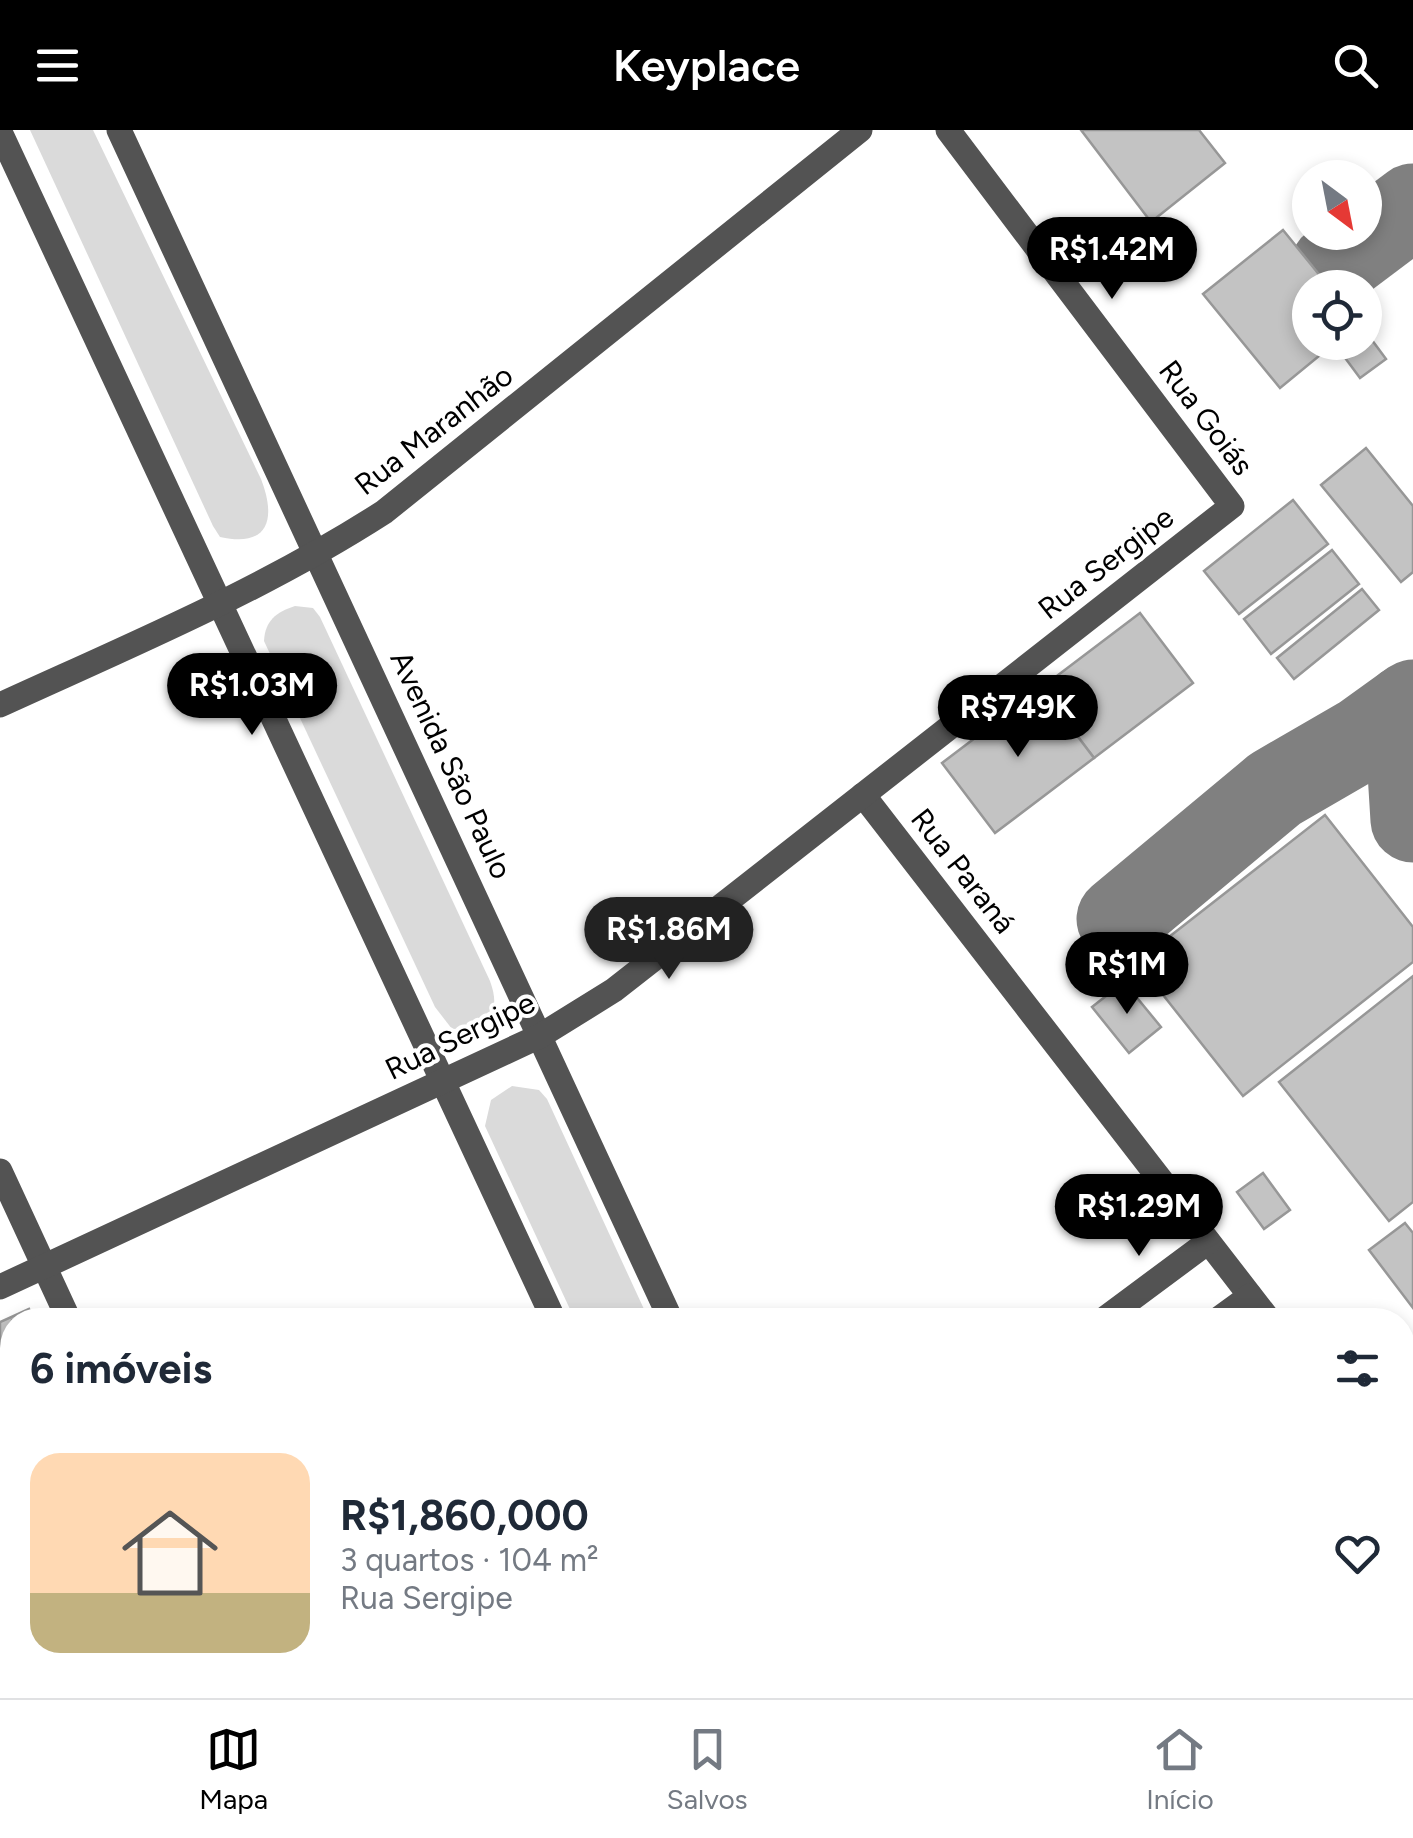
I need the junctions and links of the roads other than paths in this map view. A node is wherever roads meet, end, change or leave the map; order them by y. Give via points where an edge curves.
1 (119, 130) edge
2 (860, 130) edge
3 (948, 130) edge
4 (0, 132) edge
5 (1232, 506) joint
6 (317, 556) junction
7 (220, 605) junction
8 (0, 705) edge
9 (863, 795) junction
10 (540, 1036) junction
11 (443, 1080) junction
12 (0, 1171) edge
13 (1208, 1242) junction
14 (44, 1266) junction
15 (0, 1287) edge
16 (1250, 1296) junction
17 (63, 1308) edge
18 (548, 1308) edge
19 (666, 1308) edge
20 (1120, 1308) edge
21 (1234, 1308) edge
22 (1260, 1308) edge

1 - 6 street, Avenida São Paulo
2 - 6 street, Rua Maranhão via 384,512
3 - 5 street, Rua Goiás
4 - 7 street
5 - 9 street, Rua Sergipe
6 - 7 street, Rua Maranhão
6 - 10 street, Avenida São Paulo
7 - 8 street, Rua Maranhão
7 - 11 street
9 - 10 street, Rua Sergipe via 614,990
9 - 13 street, Rua Paraná
10 - 11 street, Rua Sergipe
10 - 19 street, Avenida São Paulo
11 - 14 street, Rua Sergipe
11 - 18 street
12 - 14 street
13 - 16 street, Rua Paraná
13 - 20 street
14 - 15 street, Rua Sergipe
14 - 17 street
16 - 21 street
16 - 22 street, Rua Paraná

